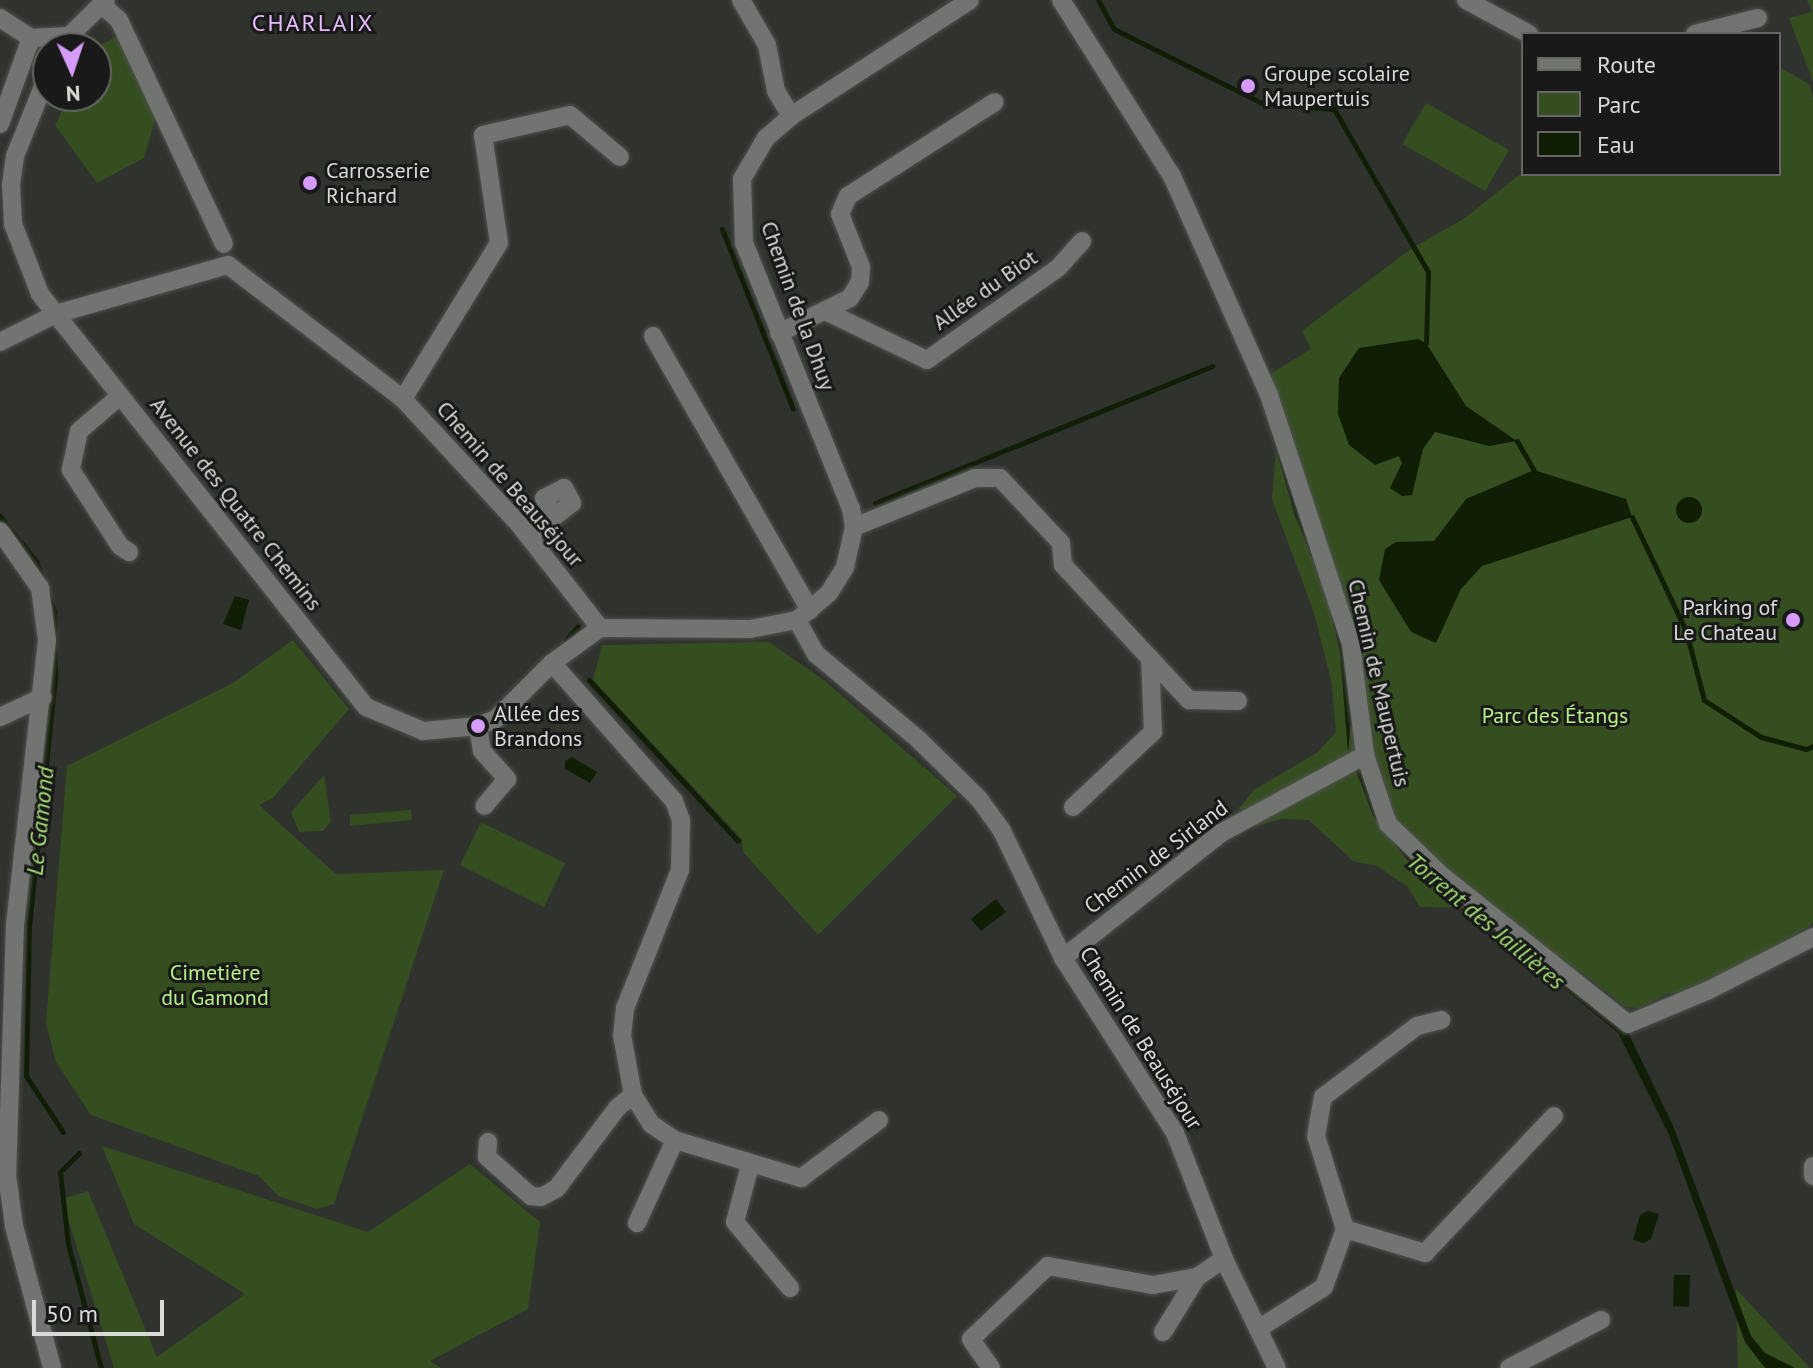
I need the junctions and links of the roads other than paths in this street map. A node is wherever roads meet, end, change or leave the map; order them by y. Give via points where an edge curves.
1 (741, 0) edge
2 (970, 0) edge
3 (1061, 0) edge
4 (1466, 0) edge
5 (104, 2) edge
6 (0, 18) edge
7 (1758, 18) dead end
8 (72, 32) edge
9 (1525, 32) edge
10 (1703, 32) edge
11 (31, 38) joint
12 (25, 65) junction
13 (32, 68) edge
14 (995, 102) dead end
15 (33, 112) edge
16 (791, 116) junction
17 (0, 124) edge
18 (620, 157) dead end
19 (1082, 241) dead end
20 (224, 244) dead end
21 (825, 311) junction
22 (56, 314) junction
23 (779, 333) junction
24 (653, 336) dead end
25 (0, 342) edge
26 (120, 396) junction
27 (403, 399) junction
28 (552, 514) dead end
29 (854, 527) junction
30 (0, 531) edge
31 (529, 536) junction
32 (129, 552) dead end
33 (803, 615) junction
34 (600, 628) junction
35 (1150, 658) junction
36 (552, 663) junction
37 (43, 697) junction
38 (1238, 701) dead end
39 (0, 717) edge
40 (478, 726) junction
41 (1358, 759) junction
42 (484, 806) dead end
43 (1073, 807) dead end
44 (1813, 937) edge
45 (1063, 958) junction
46 (1441, 1020) dead end
47 (633, 1095) junction
48 (1554, 1116) dead end
49 (879, 1120) dead end
50 (675, 1140) junction
51 (488, 1142) dead end
52 (750, 1165) junction
53 (1813, 1166) edge
54 (1813, 1176) edge
55 (637, 1223) dead end
56 (1345, 1229) junction
57 (1224, 1259) junction
58 (1197, 1277) junction
59 (790, 1288) dead end
60 (1601, 1320) dead end
61 (1258, 1329) junction
62 (1163, 1332) dead end
63 (52, 1368) edge
64 (991, 1368) edge
65 (1277, 1368) edge
66 (1509, 1368) edge

1 - 16 street via 767,45 776,91
2 - 16 street, Chemin de la Dhuy
3 - 41 street, Chemin de Maupertuis via 1172,176 1269,395 1351,645
4 - 9 street
5 - 8 street
5 - 20 street via 119,20
6 - 11 street
7 - 10 street
11 - 12 street
12 - 13 street, Avenue des Quatre Chemins
12 - 17 street
14 - 21 street via 841,204 861,267 860,282 850,298
15 - 22 street, Avenue des Quatre Chemins via 15,156 11,185 21,252
16 - 23 street, Chemin de la Dhuy via 766,138 742,179 739,210 744,243
18 - 27 street via 570,115 483,135 499,243
19 - 21 street, Allée du Biot via 1058,268 927,360
21 - 23 street
22 - 25 street
22 - 26 street, Avenue des Quatre Chemins
22 - 27 street, Chemin de Beauséjour via 228,265
23 - 29 street, Chemin de la Dhuy
24 - 33 street, Chemin de Beauséjour
26 - 32 street via 79,431 71,470
26 - 40 street, Avenue des Quatre Chemins via 366,707 423,731
27 - 31 street, Chemin de Beauséjour
28 - 31 street
29 - 33 street via 845,567 829,593
29 - 35 street via 975,478 1000,478 1061,543 1063,565
30 - 37 street via 40,588 47,640
31 - 34 street, Chemin de Beauséjour
33 - 34 street via 750,629
33 - 45 street, Chemin de Beauséjour via 816,654 918,739 979,799 1023,868
34 - 36 street, Avenue des Quatre Chemins
35 - 38 street via 1189,700
35 - 43 street via 1153,732
36 - 40 street, Avenue des Quatre Chemins via 496,719
36 - 47 street via 674,801 681,820 680,870 625,1008 622,1035
37 - 39 street
37 - 63 street via 15,924 7,1175 14,1226
40 - 42 street via 482,751 507,779
41 - 44 street, Chemin de Maupertuis via 1388,824 1441,875 1628,1024
41 - 45 street, Chemin de Sirland via 1221,833
45 - 57 street, Chemin de Beauséjour via 1175,1133
46 - 56 street via 1417,1026 1323,1097 1316,1136
47 - 50 street via 651,1124
47 - 51 street via 617,1108 557,1188 541,1197 531,1196 487,1157
48 - 56 street via 1425,1253
49 - 52 street via 801,1178
50 - 52 street
50 - 55 street
52 - 59 street via 735,1222
53 - 54 street
56 - 61 street via 1324,1287
57 - 58 street
57 - 61 street, Chemin de Beauséjour
58 - 62 street
58 - 64 street via 1153,1285 1048,1266 971,1339
60 - 66 street
61 - 65 street, Chemin de Beauséjour

